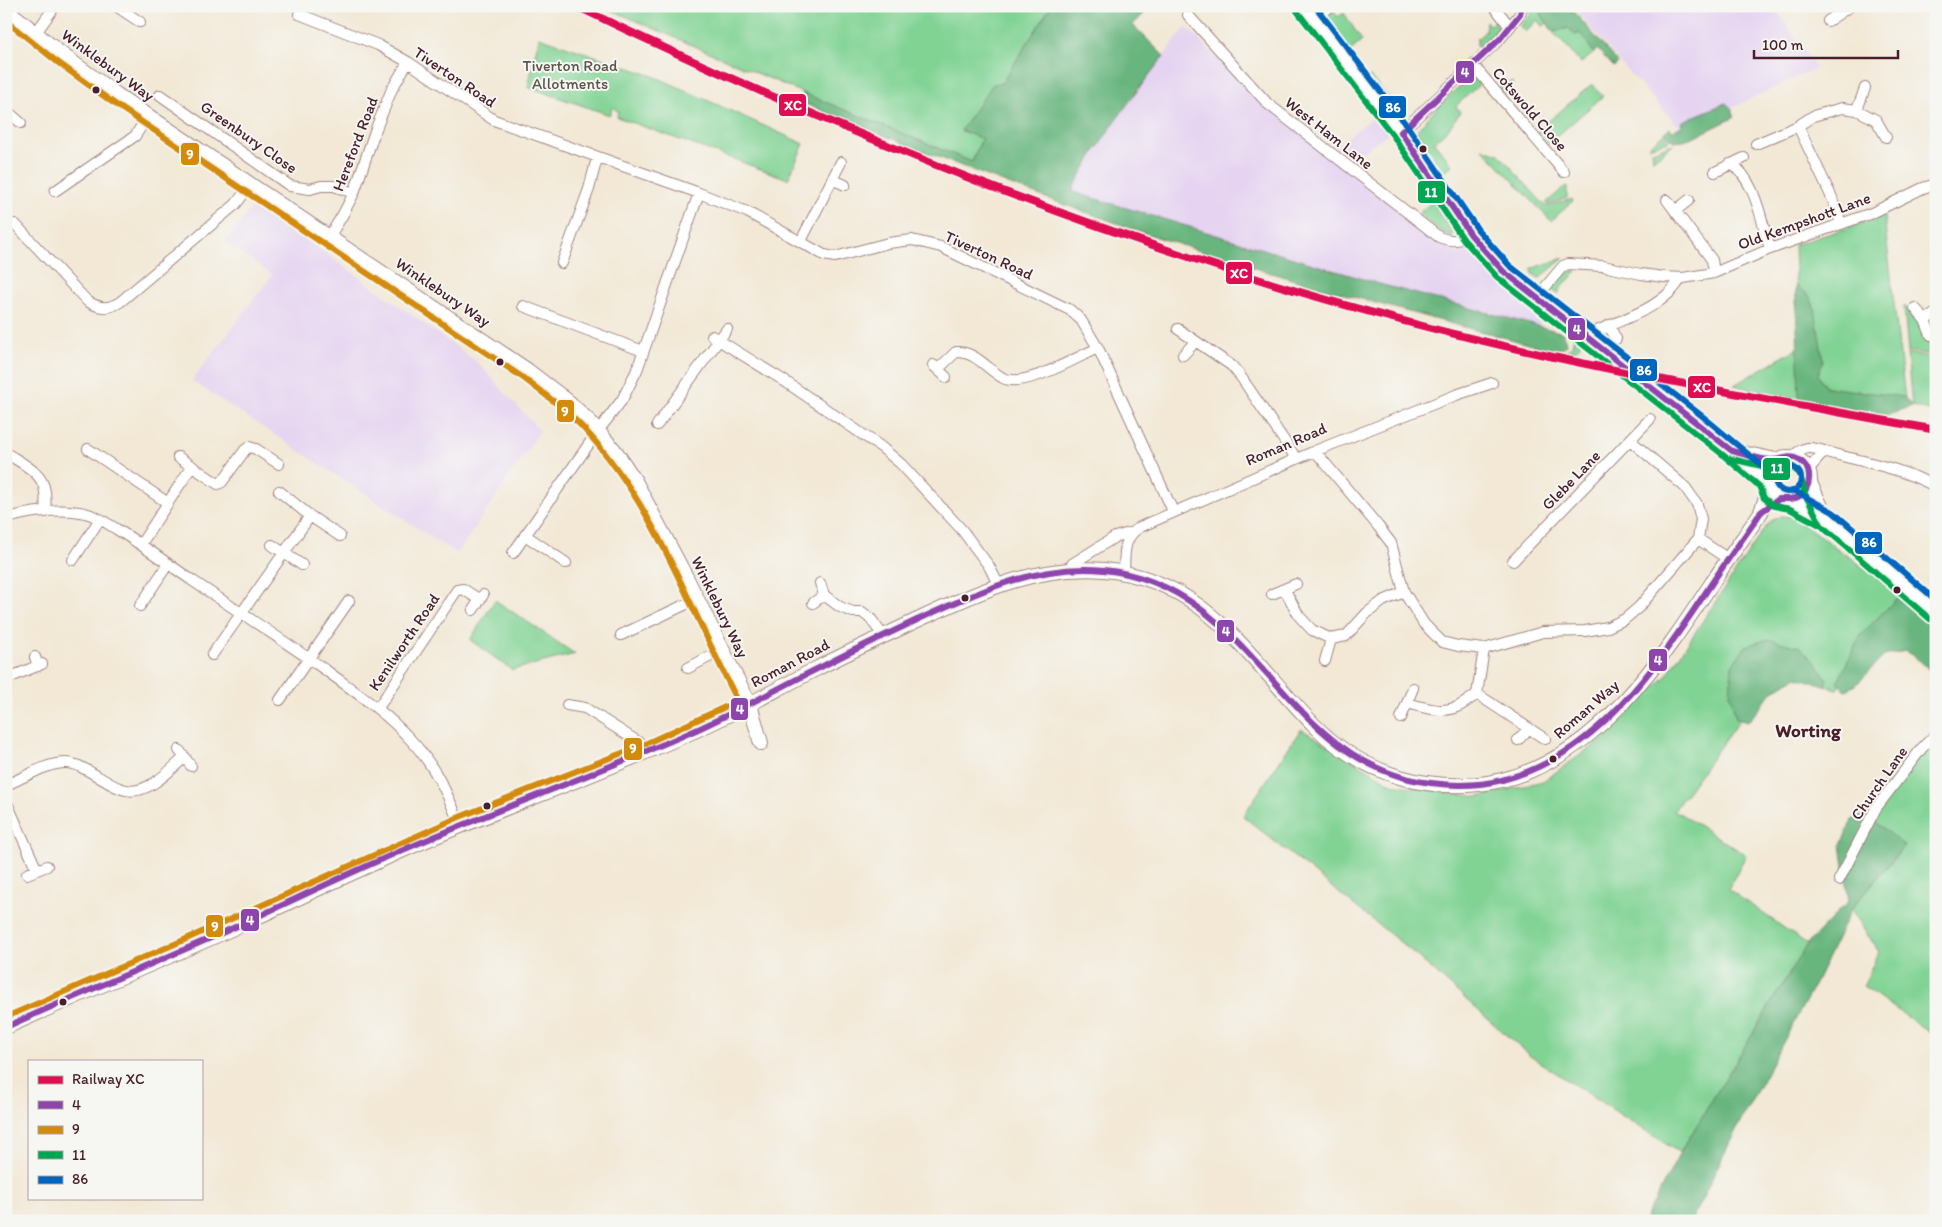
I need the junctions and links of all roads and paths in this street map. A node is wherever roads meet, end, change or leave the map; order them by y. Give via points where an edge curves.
1 (55, 6) edge
2 (116, 6) edge
3 (1304, 6) edge
4 (1331, 6) edge
5 (1494, 6) edge
6 (1522, 6) edge
7 (6, 9) edge
8 (1849, 12) edge
9 (299, 14) dead end
10 (1188, 15) dead end
11 (1314, 19) junction
12 (1828, 21) dead end
13 (140, 22) dead end
14 (1510, 27) junction
15 (36, 34) junction
16 (408, 62) junction
17 (1473, 66) junction
18 (1865, 88) dead end
19 (160, 95) dead end
20 (6, 110) edge
21 (1856, 110) junction
22 (148, 116) junction
23 (21, 123) dead end
24 (1798, 126) junction
25 (1401, 132) junction
26 (1886, 137) dead end
27 (1756, 144) dead end
28 (597, 158) junction
29 (1744, 158) dead end
30 (841, 162) dead end
31 (1730, 164) junction
32 (1564, 172) dead end
33 (1715, 172) dead end
34 (832, 179) junction
35 (251, 184) junction
36 (844, 184) dead end
37 (1936, 184) edge
38 (56, 191) dead end
39 (354, 192) junction
40 (699, 193) junction
41 (1667, 200) dead end
42 (1689, 200) dead end
43 (1675, 210) junction
44 (15, 224) dead end
45 (1842, 224) junction
46 (1471, 235) junction
47 (329, 237) junction
48 (801, 241) junction
49 (1770, 249) junction
50 (562, 263) dead end
51 (1714, 273) junction
52 (1681, 278) junction
53 (1537, 297) junction
54 (523, 306) dead end
55 (1914, 308) dead end
56 (1936, 313) edge
57 (1926, 320) junction
58 (1610, 325) junction
59 (1178, 329) dead end
60 (727, 330) dead end
61 (1597, 331) dead end
62 (1931, 335) dead end
63 (715, 338) junction
64 (1616, 339) dead end
65 (1195, 342) junction
66 (1098, 348) junction
67 (643, 351) junction
68 (1183, 355) dead end
69 (946, 377) dead end
70 (1492, 383) dead end
71 (1452, 384) dead end
72 (1456, 395) junction
73 (1650, 419) dead end
74 (657, 425) dead end
75 (598, 430) junction
76 (1630, 440) junction
77 (88, 449) dead end
78 (1315, 451) junction
79 (1732, 451) junction
80 (6, 453) edge
81 (1828, 453) junction
82 (178, 457) dead end
83 (1296, 458) junction
84 (1791, 458) junction
85 (1776, 460) junction
86 (279, 464) dead end
87 (192, 466) junction
88 (1808, 475) junction
89 (1936, 487) edge
90 (279, 492) dead end
91 (1777, 492) junction
92 (168, 503) junction
93 (1173, 511) junction
94 (46, 512) junction
95 (310, 516) junction
96 (6, 519) edge
97 (100, 519) junction
98 (1827, 519) junction
99 (1133, 532) junction
100 (525, 535) junction
101 (340, 536) dead end
102 (1698, 539) junction
103 (141, 544) junction
104 (272, 545) dead end
105 (282, 552) junction
106 (513, 553) dead end
107 (1728, 559) junction
108 (73, 560) dead end
109 (1513, 561) dead end
110 (566, 563) dead end
111 (168, 564) junction
112 (302, 565) dead end
113 (1070, 569) junction
114 (1124, 573) junction
115 (820, 583) dead end
116 (1296, 584) dead end
117 (999, 586) junction
118 (1285, 590) junction
119 (1404, 592) junction
120 (1272, 594) dead end
121 (824, 595) junction
122 (697, 599) junction
123 (349, 601) dead end
124 (813, 603) dead end
125 (140, 606) dead end
126 (473, 610) dead end
127 (1936, 612) edge
128 (240, 613) junction
129 (621, 635) dead end
130 (884, 636) junction
131 (1331, 639) junction
132 (1484, 649) junction
133 (722, 650) junction
134 (212, 655) dead end
135 (308, 658) junction
136 (1325, 661) dead end
137 (39, 662) dead end
138 (688, 668) dead end
139 (6, 679) edge
140 (1413, 688) dead end
141 (1477, 694) junction
142 (280, 700) dead end
143 (1407, 703) junction
144 (750, 705) junction
145 (567, 706) dead end
146 (378, 708) junction
147 (1401, 718) dead end
148 (1529, 728) junction
149 (1936, 734) edge
150 (1545, 739) dead end
151 (1518, 740) dead end
152 (762, 743) dead end
153 (648, 752) junction
154 (185, 758) dead end
155 (6, 785) edge
156 (6, 801) edge
157 (460, 826) junction
158 (47, 866) dead end
159 (1839, 880) dead end
160 (6, 1027) edge

1 - 15 street
2 - 13 street
3 - 11 street
4 - 11 street
5 - 14 street
6 - 14 street
7 - 15 street, Winklebury Way
8 - 12 street
9 - 16 street, Tiverton Road via 378,45
10 - 46 street, West Ham Lane via 1268,104 1352,171 1440,237 1458,241
11 - 25 street
14 - 17 street
15 - 22 street, Winklebury Way
16 - 28 street, Tiverton Road via 494,120
16 - 39 street, Hereford Road via 392,89
17 - 25 street
17 - 32 street, Cotswold Close
18 - 21 street
19 - 39 street, Greenbury Close via 290,186 310,189 334,186
20 - 23 street
21 - 24 street via 1832,109
21 - 26 street via 1876,120
22 - 35 street, Winklebury Way
22 - 38 street via 136,136
24 - 27 street
24 - 45 street
25 - 46 street
28 - 40 street, Tiverton Road
28 - 50 street via 589,190
29 - 31 street
30 - 34 street
31 - 33 street
31 - 49 street via 1748,182
34 - 36 street
34 - 48 street
35 - 44 street via 236,204 194,240 120,302 105,308 87,301
35 - 47 street, Winklebury Way
37 - 45 street, Old Kempshott Lane
39 - 47 street, Hereford Road
40 - 48 street, Tiverton Road via 747,212
40 - 67 street
41 - 43 street
42 - 43 street
43 - 51 street via 1712,260
45 - 49 street, Old Kempshott Lane
46 - 53 street via 1503,271
47 - 75 street, Winklebury Way via 527,370
48 - 66 street, Tiverton Road via 824,255 834,257 912,240 941,247 1070,310 1081,320
49 - 51 street, Old Kempshott Lane
51 - 52 street, Old Kempshott Lane
52 - 53 street, Old Kempshott Lane via 1568,264
52 - 58 street via 1664,299
53 - 79 street
54 - 67 street
55 - 57 street
56 - 57 street
57 - 62 street
58 - 61 street
58 - 64 street
59 - 65 street
60 - 63 street
63 - 74 street
63 - 117 street via 888,452 962,530 989,566
65 - 68 street
65 - 83 street via 1232,366 1241,376
66 - 69 street via 1058,368 1018,381 1004,378 966,352 956,352 936,367
66 - 93 street, Tiverton Road
67 - 75 street via 622,400
70 - 72 street, Roman Road
71 - 72 street
72 - 78 street, Roman Road
73 - 76 street, Glebe Lane
75 - 100 street
75 - 122 street, Winklebury Way via 635,481
76 - 102 street via 1684,487 1697,504 1701,519
76 - 109 street, Glebe Lane
77 - 92 street
78 - 83 street, Roman Road
78 - 119 street via 1391,544
79 - 85 street
79 - 91 street
80 - 94 street via 32,470 43,482
81 - 84 street via 1808,448
81 - 88 street via 1822,454
81 - 89 street via 1901,471
82 - 87 street
83 - 93 street, Roman Road
84 - 85 street
84 - 88 street via 1798,460
85 - 91 street via 1768,470
86 - 87 street via 249,448 218,484
87 - 92 street
88 - 91 street via 1802,496
88 - 98 street
90 - 95 street
91 - 98 street
91 - 107 street, Roman Way
92 - 103 street
93 - 99 street, Roman Road
94 - 96 street, Kenilworth Road
94 - 97 street, Kenilworth Road via 71,511
95 - 101 street
95 - 105 street
97 - 103 street, Kenilworth Road
97 - 108 street
98 - 127 street
99 - 113 street, Roman Road via 1114,537 1072,564
99 - 114 street via 1127,542
100 - 106 street
100 - 110 street
102 - 107 street
102 - 132 street via 1625,619 1608,627 1585,631 1543,632
103 - 111 street, Kenilworth Road
104 - 105 street
105 - 112 street
105 - 128 street
107 - 114 street, Roman Way via 1654,669 1610,715 1568,750 1532,770 1501,780 1464,786 1399,778 1355,758 1316,727 1216,618 1171,589
111 - 125 street
111 - 128 street, Kenilworth Road
113 - 114 street, Roman Road
113 - 117 street, Roman Road via 1021,577
115 - 121 street
116 - 118 street
117 - 130 street, Roman Road
118 - 120 street
118 - 131 street via 1299,616 1312,630
119 - 131 street via 1368,612 1346,636
119 - 132 street via 1424,624 1442,642
121 - 124 street
121 - 130 street via 840,607 862,612
122 - 129 street
122 - 133 street, Winklebury Way
123 - 135 street
126 - 146 street, Kenilworth Road via 481,597 463,589 457,590
128 - 134 street
128 - 135 street, Kenilworth Road
130 - 144 street, Roman Road
131 - 136 street
132 - 141 street
133 - 138 street via 701,667
133 - 144 street, Winklebury Way
135 - 142 street
135 - 146 street, Kenilworth Road
137 - 139 street
140 - 143 street
141 - 143 street via 1455,708 1442,710
141 - 148 street
143 - 147 street
144 - 152 street, Winklebury Way
144 - 153 street, Roman Road
145 - 153 street via 585,708 643,745
146 - 157 street, Kenilworth Road via 425,758
148 - 150 street
148 - 151 street
149 - 159 street, Church Lane via 1876,808
153 - 157 street, Roman Road
154 - 155 street via 138,791 127,791 76,764 64,763
156 - 158 street via 32,872
157 - 160 street, Roman Road

